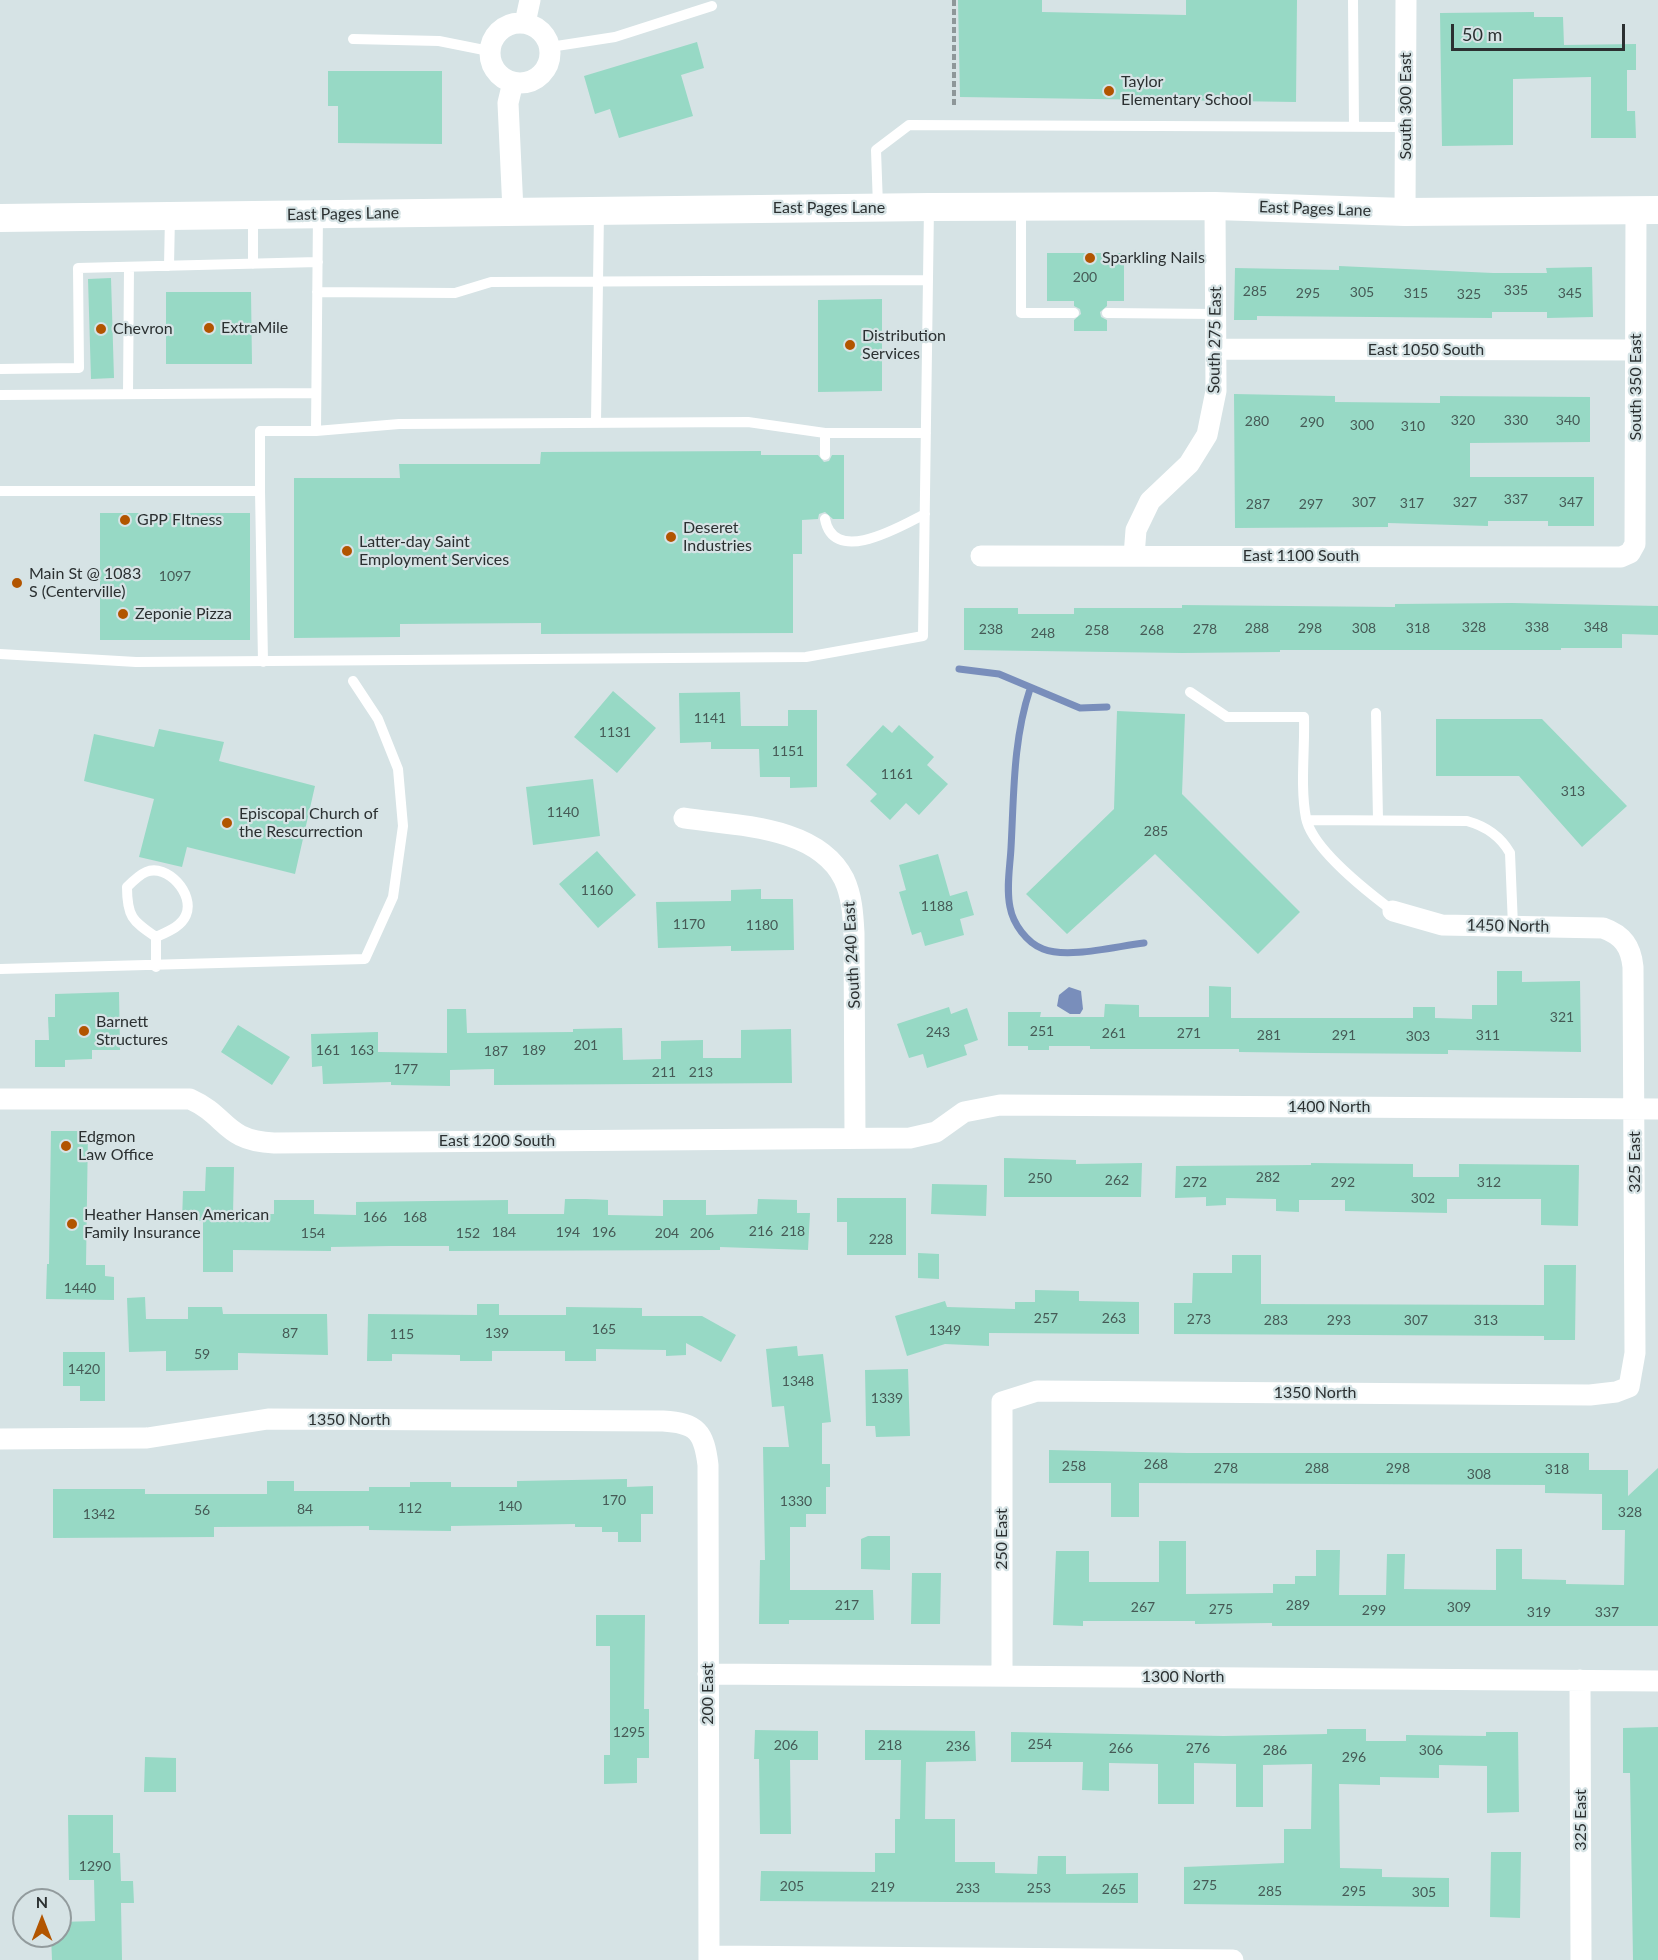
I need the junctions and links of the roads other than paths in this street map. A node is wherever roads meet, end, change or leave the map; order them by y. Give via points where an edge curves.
1 (530, 0) edge
2 (1353, 0) edge
3 (1406, 0) edge
4 (712, 6) dead end
5 (525, 23) junction
6 (353, 39) dead end
7 (550, 47) junction
8 (489, 51) junction
9 (513, 82) junction
10 (1354, 127) junction
11 (1405, 127) junction
12 (1215, 206) junction
13 (878, 207) junction
14 (928, 207) junction
15 (1021, 207) junction
16 (599, 209) junction
17 (1647, 210) edge
18 (513, 211) junction
19 (1405, 212) junction
20 (318, 214) junction
21 (253, 215) junction
22 (170, 216) junction
23 (0, 218) edge
24 (318, 262) junction
25 (253, 264) junction
26 (169, 266) junction
27 (129, 267) junction
28 (928, 280) junction
29 (597, 281) junction
30 (317, 292) junction
31 (1074, 313) dead end
32 (1107, 313) dead end
33 (1216, 314) junction
34 (1216, 349) junction
35 (1636, 350) junction
36 (0, 369) edge
37 (316, 393) junction
38 (128, 394) junction
39 (0, 395) edge
40 (596, 422) junction
41 (316, 431) junction
42 (825, 433) junction
43 (926, 434) junction
44 (825, 455) dead end
45 (0, 491) edge
46 (260, 491) junction
47 (925, 514) junction
48 (825, 519) dead end
49 (981, 556) dead end
50 (1134, 556) junction
51 (1621, 557) joint
52 (0, 654) edge
53 (263, 662) junction
54 (353, 681) dead end
55 (1190, 693) dead end
56 (1376, 712) dead end
57 (684, 818) dead end
58 (1307, 820) junction
59 (1378, 820) junction
60 (1393, 911) joint
61 (1513, 926) junction
62 (156, 937) junction
63 (1622, 938) joint
64 (156, 967) junction
65 (0, 969) edge
66 (0, 1099) edge
67 (1000, 1105) joint
68 (1635, 1109) junction
69 (1658, 1109) edge
70 (855, 1138) junction
71 (1629, 1387) joint
72 (1002, 1402) joint
73 (699, 1431) joint
74 (0, 1439) edge
75 (708, 1674) junction
76 (1002, 1676) junction
77 (1580, 1680) junction
78 (1658, 1681) edge
79 (709, 1958) edge
80 (1233, 1960) edge
81 (1581, 1960) edge

1 - 5 street
2 - 10 lane
3 - 11 street, South 300 East
4 - 7 lane via 615,37
5 - 7 street via 543,34
5 - 8 street via 501,29
6 - 8 lane via 439,41
7 - 9 street via 543,71 533,80
8 - 9 street via 496,73
9 - 18 street via 508,103
10 - 11 lane
10 - 13 lane via 909,125 876,150
11 - 19 street, South 300 East
12 - 15 main road, East Pages Lane
12 - 19 main road, East Pages Lane
12 - 33 street, South 275 East
13 - 14 main road, East Pages Lane
13 - 16 main road, East Pages Lane
14 - 15 main road, East Pages Lane
14 - 28 lane
15 - 31 lane via 1021,313
16 - 18 main road, East Pages Lane
16 - 29 lane
17 - 19 main road, East Pages Lane
17 - 35 street, South 350 East
18 - 20 main road, East Pages Lane
20 - 21 main road, East Pages Lane
20 - 24 lane
21 - 22 main road, East Pages Lane
21 - 25 lane
22 - 23 main road, East Pages Lane
22 - 26 lane
24 - 25 lane
24 - 30 lane
25 - 26 lane
26 - 27 lane
27 - 36 lane via 78,268 79,368
27 - 38 lane
28 - 29 lane
28 - 43 lane
29 - 30 lane via 491,282 455,292
29 - 40 lane
30 - 37 lane
32 - 33 lane
33 - 34 street, South 275 East
34 - 35 street, East 1050 South
34 - 50 street, South 275 East via 1216,391 1207,435 1189,464 1150,501 1136,530
35 - 51 street, South 350 East via 1635,544 1630,553
37 - 38 lane
37 - 41 lane
38 - 39 lane
40 - 41 lane via 399,424
40 - 42 lane via 748,422
41 - 46 lane via 260,431
42 - 43 lane
42 - 44 lane
43 - 47 lane
45 - 46 lane
46 - 53 lane
47 - 48 lane via 867,541 834,535
47 - 53 lane via 923,636 806,657
49 - 50 street, East 1100 South
50 - 51 street, East 1100 South
52 - 53 lane via 136,662
54 - 64 lane via 378,719 398,769 403,826 393,897 365,959
55 - 58 lane via 1227,717 1304,717
56 - 59 lane
57 - 70 street, South 240 East via 801,841 831,862 842,876 852,906 854,933
58 - 59 lane
58 - 60 lane via 1314,836 1356,883
59 - 61 lane via 1467,821 1486,828 1510,853
60 - 61 street, 1450 North via 1442,925
61 - 63 street, 1450 North via 1592,926
62 - 62 lane via 136,924 127,909 127,887 147,872 162,872 177,882 187,897 187,914 177,927
62 - 64 lane
63 - 68 street, 325 East via 1634,967
64 - 65 lane
66 - 70 street, East 1200 South via 190,1099 205,1106 231,1131 258,1142
67 - 68 street, 1400 North
67 - 70 street, East 1200 South via 964,1113 923,1136
68 - 69 street, 1400 North
68 - 71 street, 325 East via 1635,1353
71 - 72 street, 1350 North via 1590,1395 1037,1391
72 - 76 street, 250 East
73 - 74 street, 1350 North via 663,1421 268,1419 147,1438
73 - 75 street, 200 East via 708,1465
75 - 76 street, 1300 North
75 - 79 street, 200 East
76 - 77 street, 1300 North
77 - 78 street, 1300 North
77 - 81 street, 325 East
79 - 80 street

